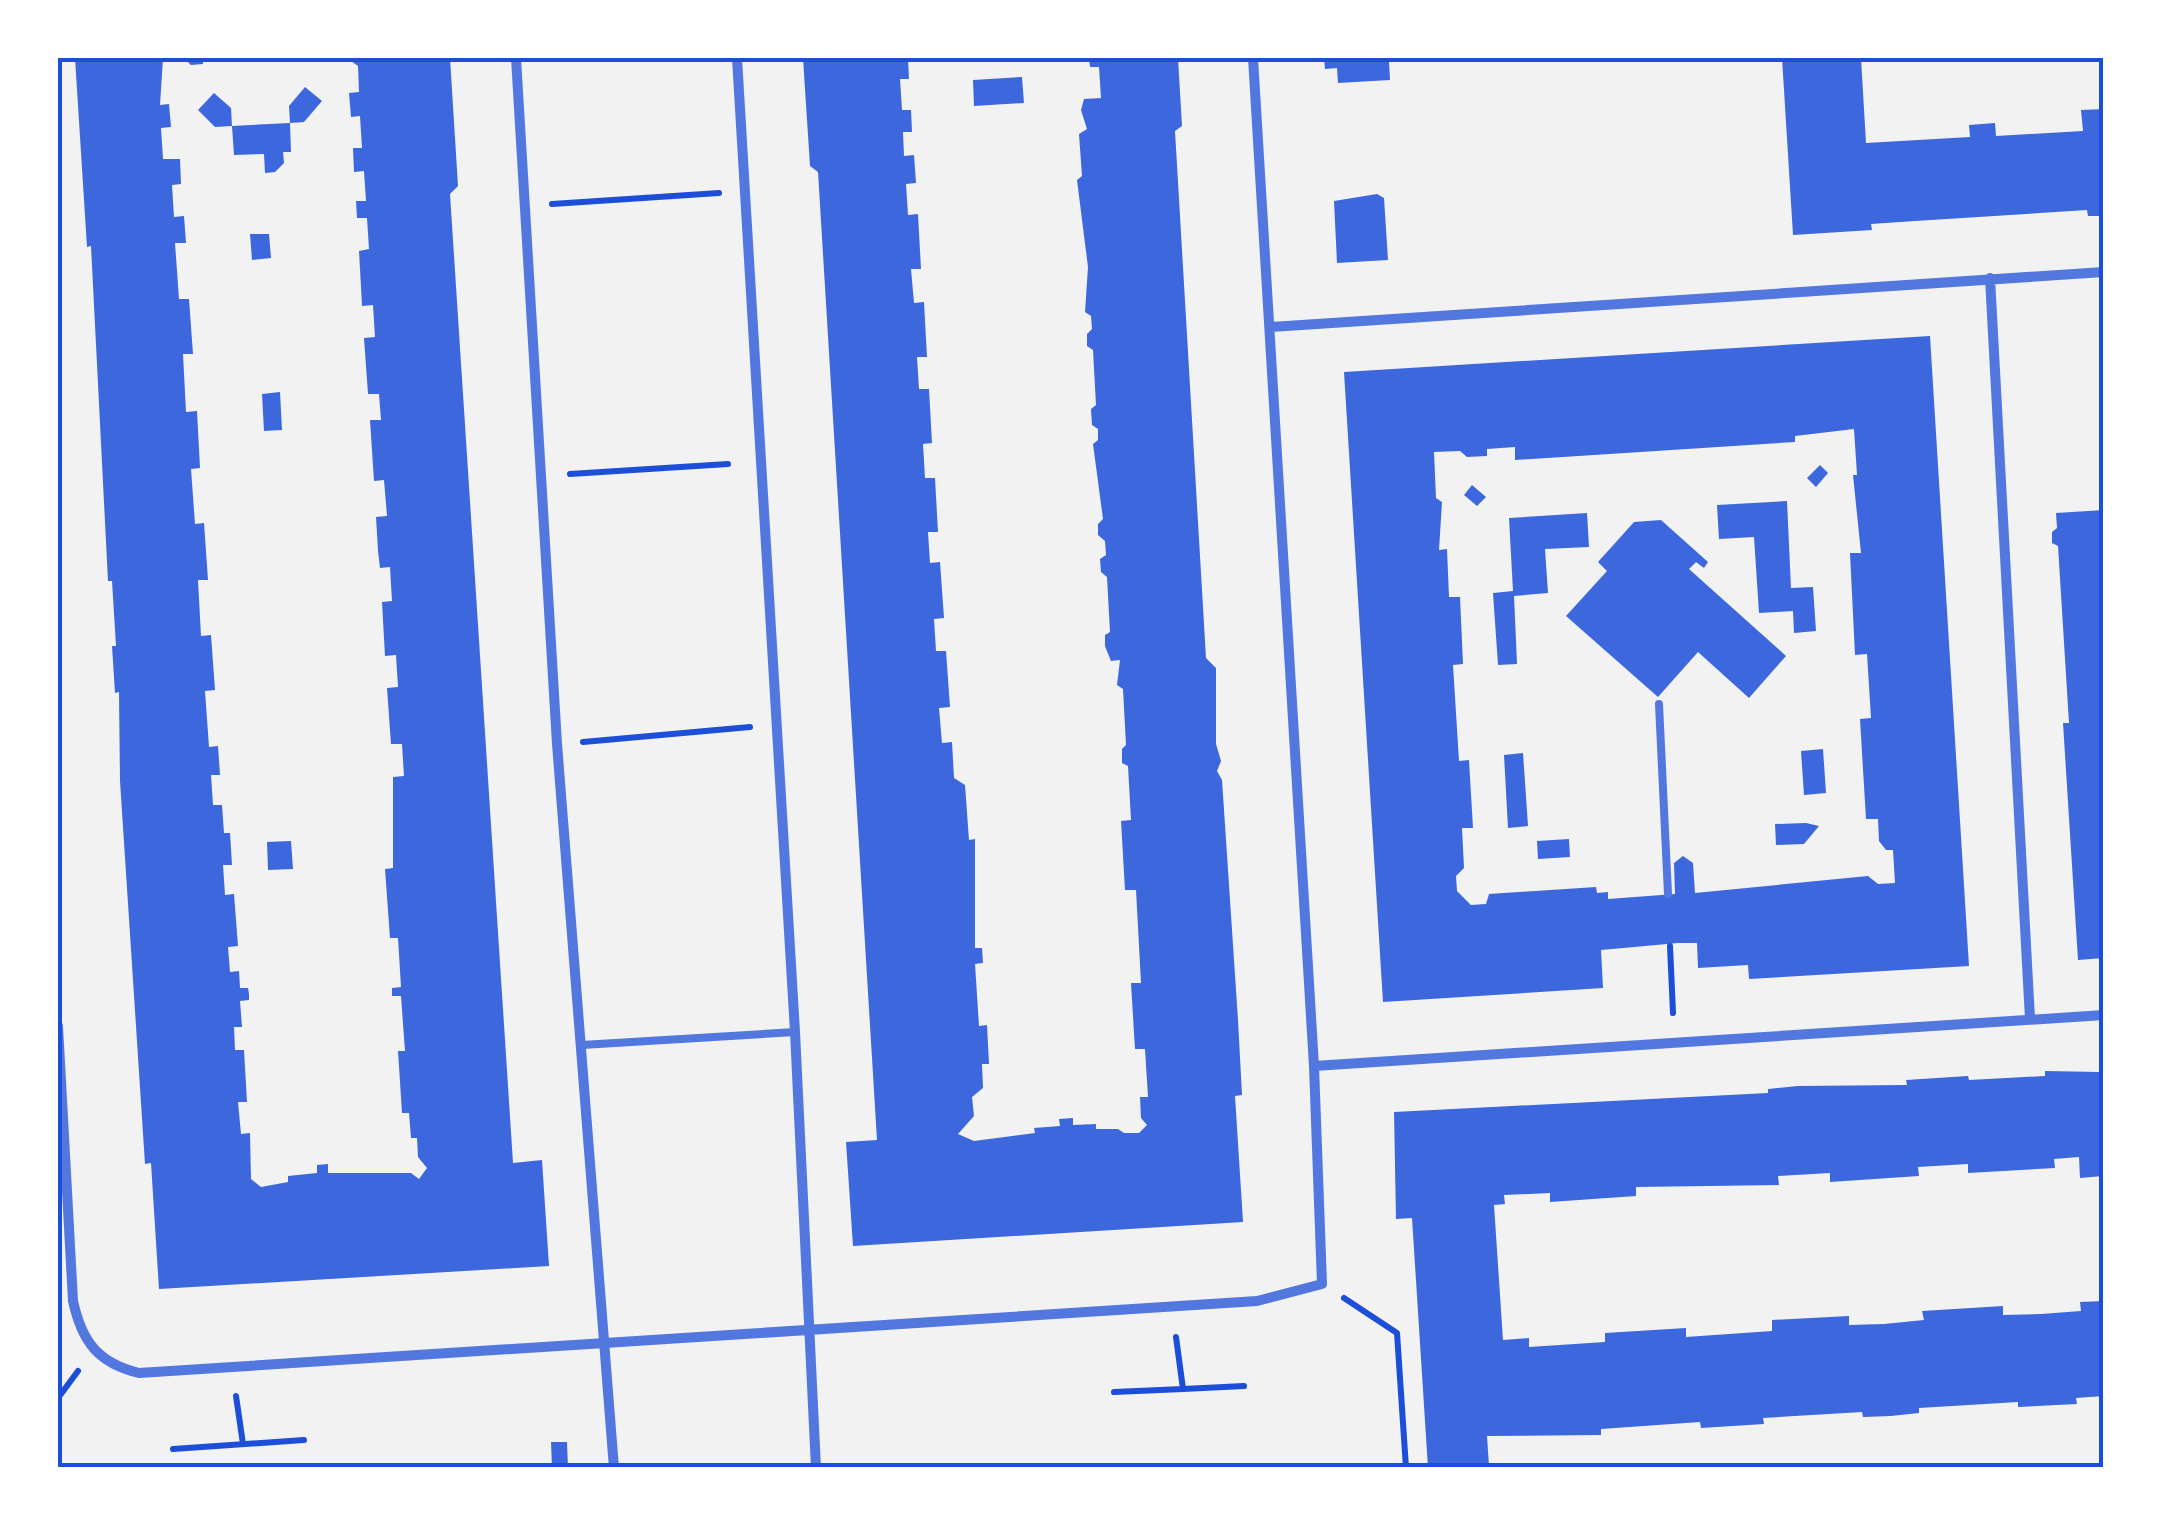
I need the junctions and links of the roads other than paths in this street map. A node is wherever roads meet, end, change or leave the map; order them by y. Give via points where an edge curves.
1 (516, 58) edge
2 (737, 58) edge
3 (1253, 58) edge
4 (2104, 272) edge
5 (1990, 278) junction
6 (1271, 328) junction
7 (1659, 704) dead end
8 (1668, 894) dead end
9 (2104, 1015) edge
10 (2030, 1019) junction
11 (58, 1026) edge
12 (796, 1032) junction
13 (582, 1044) junction
14 (1314, 1066) junction
15 (61, 1147) edge
16 (806, 1331) junction
17 (605, 1342) junction
18 (614, 1468) edge
19 (816, 1468) edge

1 - 13 street
2 - 12 street
3 - 6 street
4 - 5 street
5 - 6 street
5 - 10 street
6 - 14 street
7 - 8 lane
9 - 10 street
10 - 14 street
11 - 15 street
12 - 13 lane
12 - 16 street
13 - 17 street
14 - 16 street via 1322,1284 1256,1301
15 - 17 street via 79,1328 112,1366 140,1372
16 - 17 street
16 - 19 street
17 - 18 street

